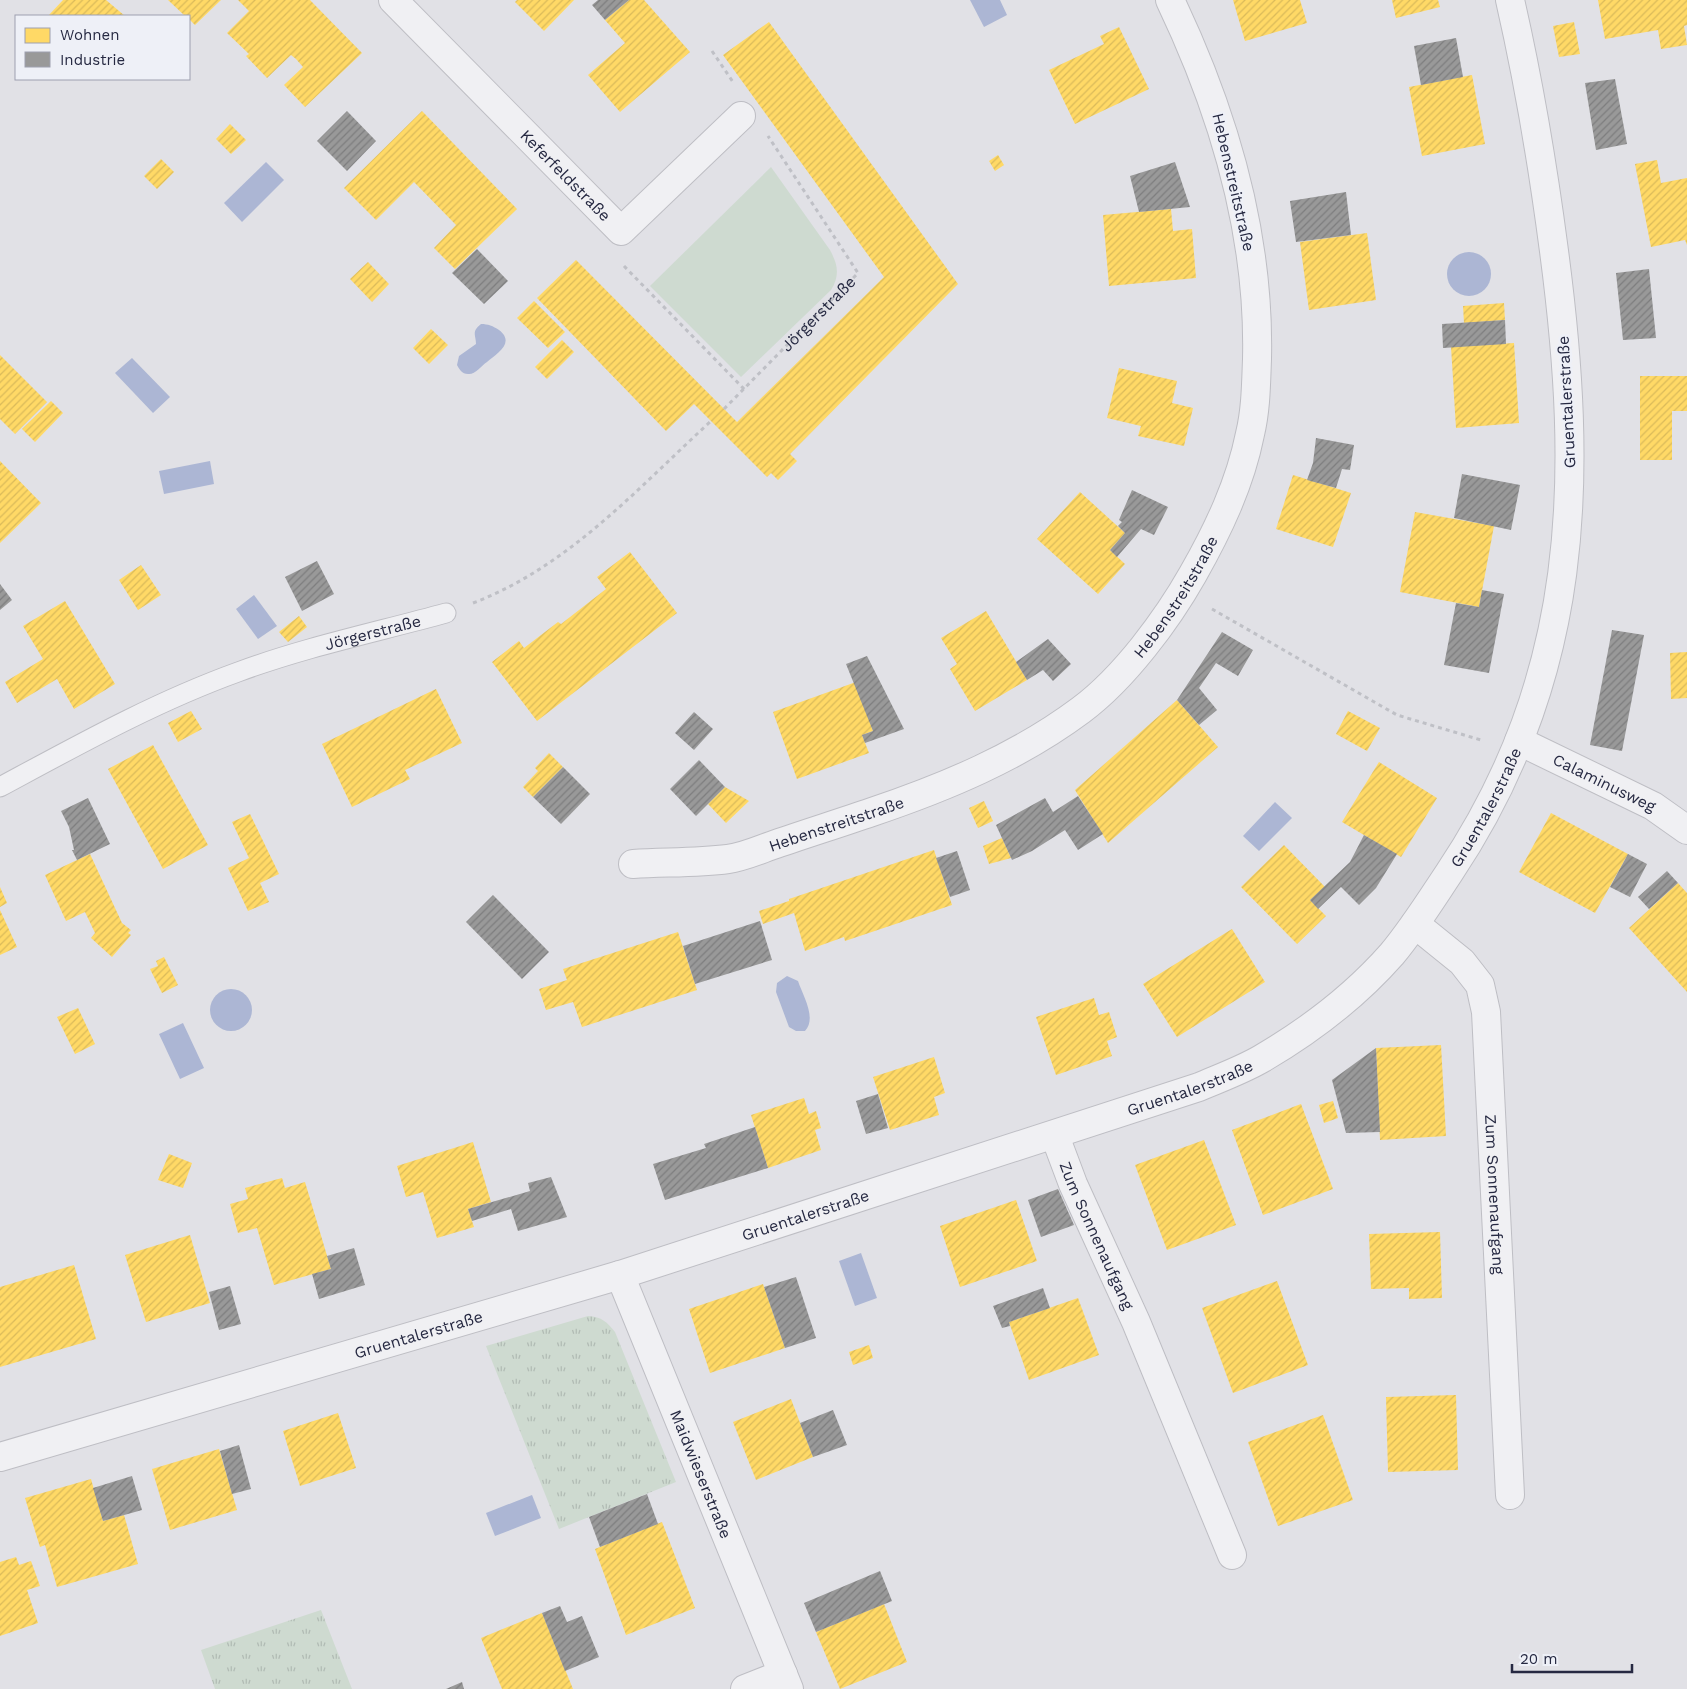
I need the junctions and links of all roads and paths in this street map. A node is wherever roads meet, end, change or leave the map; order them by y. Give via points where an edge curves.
1 (393, 0) edge
2 (1170, 0) edge
3 (1510, 0) edge
4 (712, 51) dead end
5 (746, 112) junction
6 (621, 231) junction
7 (745, 390) junction
8 (724, 409) dead end
9 (711, 421) dead end
10 (1209, 607) dead end
11 (446, 614) joint
12 (1519, 741) junction
13 (1488, 742) dead end
14 (0, 788) edge
15 (1687, 830) edge
16 (633, 864) dead end
17 (1415, 924) junction
18 (1055, 1136) junction
19 (620, 1276) junction
20 (0, 1457) edge
21 (1510, 1495) dead end
22 (1232, 1555) dead end
23 (786, 1681) edge
24 (745, 1689) edge

1 - 6 street, Keferfeldstraße
2 - 16 street, Hebenstreitstraße via 1202,70 1229,148 1253,264 1258,327 1250,437 1226,510 1182,592 1152,636 1084,708 1034,743 981,770 918,797 731,859
3 - 12 street, Gruentalerstraße via 1544,174 1561,306 1570,419 1566,553 1557,614 1547,658
4 - 5 path, Jörgerstraße
5 - 6 street, Keferfeldstraße
5 - 7 path, Jörgerstraße via 858,274
6 - 7 path via 616,259
7 - 8 path, Jörgerstraße
9 - 11 path via 569,550 532,576
10 - 13 path via 1397,714
11 - 14 lane, Jörgerstraße via 296,654 221,678 131,716
12 - 15 street, Calaminusweg via 1652,806
12 - 17 street, Gruentalerstraße via 1467,847
17 - 18 street, Gruentalerstraße via 1391,955 1355,991 1312,1026 1259,1060 1200,1087
17 - 21 street, Zum Sonnenaufgang via 1462,962 1480,985 1486,1012
18 - 19 street, Gruentalerstraße
18 - 22 street, Zum Sonnenaufgang
19 - 20 street, Gruentalerstraße
19 - 23 street, Maidwieserstraße
23 - 24 street, Maidwieserstraße

